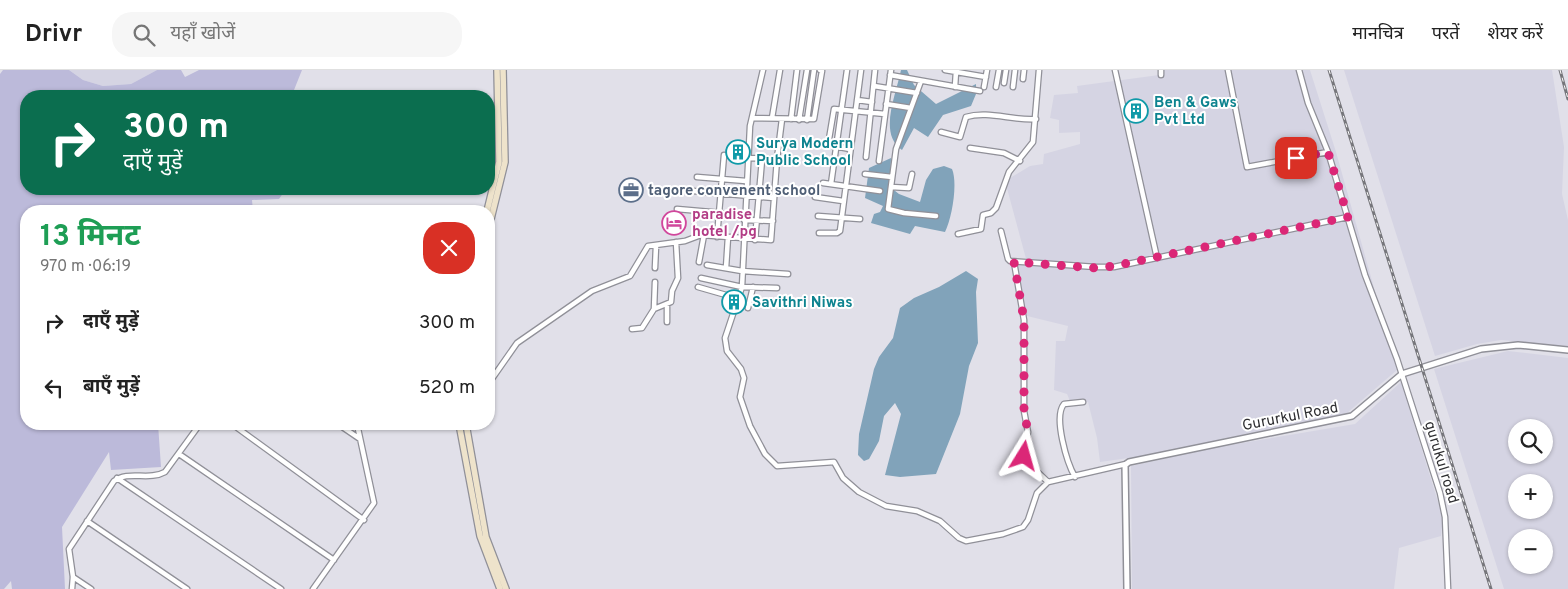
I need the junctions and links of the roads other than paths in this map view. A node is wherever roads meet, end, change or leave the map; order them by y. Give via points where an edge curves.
1 (497, 70) edge
2 (503, 70) edge
3 (763, 70) edge
4 (780, 70) edge
5 (797, 70) edge
6 (807, 70) edge
7 (814, 70) edge
8 (820, 70) edge
9 (847, 70) edge
10 (861, 70) edge
11 (875, 70) edge
12 (945, 70) edge
13 (987, 70) edge
14 (999, 70) edge
15 (1006, 70) edge
16 (1015, 70) edge
17 (1024, 70) edge
18 (1039, 70) edge
19 (1115, 70) edge
20 (1228, 70) edge
21 (1299, 70) edge
22 (956, 71) edge
23 (890, 73) edge
24 (986, 77) junction
25 (1023, 79) dead end
26 (921, 81) junction
27 (1004, 83) dead end
28 (874, 86) junction
29 (955, 87) junction
30 (996, 87) dead end
31 (1013, 87) dead end
32 (888, 88) junction
33 (917, 93) junction
34 (857, 100) junction
35 (872, 102) junction
36 (886, 104) junction
37 (912, 108) junction
38 (842, 109) junction
39 (855, 111) junction
40 (870, 113) junction
41 (885, 114) junction
42 (752, 118) junction
43 (772, 118) junction
44 (782, 119) junction
45 (791, 119) junction
46 (799, 120) junction
47 (807, 120) junction
48 (1036, 120) junction
49 (941, 132) dead end
50 (837, 147) junction
51 (970, 148) dead end
52 (850, 149) junction
53 (1328, 152) junction
54 (724, 155) dead end
55 (866, 157) dead end
56 (748, 158) junction
57 (777, 159) junction
58 (762, 160) junction
59 (879, 160) dead end
60 (1020, 161) junction
61 (865, 174) dead end
62 (912, 174) dead end
63 (697, 177) dead end
64 (892, 177) junction
65 (495, 178) edge
66 (722, 179) junction
67 (746, 181) junction
68 (823, 183) dead end
69 (831, 184) junction
70 (845, 186) junction
71 (891, 187) junction
72 (693, 191) dead end
73 (880, 191) dead end
74 (720, 194) junction
75 (746, 196) junction
76 (759, 197) junction
77 (815, 197) dead end
78 (774, 198) junction
79 (843, 201) junction
80 (494, 205) edge
81 (677, 209) dead end
82 (719, 213) junction
83 (818, 216) dead end
84 (936, 216) dead end
85 (841, 217) junction
86 (1348, 217) junction
87 (744, 218) junction
88 (860, 219) dead end
89 (757, 221) junction
90 (773, 221) junction
91 (1001, 231) dead end
92 (819, 233) dead end
93 (958, 234) dead end
94 (704, 235) junction
95 (717, 237) junction
96 (728, 237) junction
97 (744, 239) junction
98 (755, 240) junction
99 (676, 242) junction
100 (656, 246) junction
101 (1157, 258) junction
102 (699, 262) dead end
103 (1014, 262) junction
104 (707, 265) dead end
105 (655, 268) dead end
106 (726, 268) junction
107 (742, 271) junction
108 (788, 274) dead end
109 (701, 278) dead end
110 (655, 282) dead end
111 (698, 287) dead end
112 (742, 287) junction
113 (753, 287) junction
114 (777, 288) dead end
115 (740, 299) junction
116 (667, 304) junction
117 (748, 308) dead end
118 (654, 309) junction
119 (667, 322) dead end
120 (632, 329) dead end
121 (1568, 350) edge
122 (495, 374) edge
123 (1402, 374) junction
124 (1083, 402) dead end
125 (196, 430) edge
126 (240, 430) edge
127 (347, 430) edge
128 (358, 430) edge
129 (460, 430) edge
130 (467, 430) edge
131 (360, 439) junction
132 (179, 454) junction
133 (1126, 464) junction
134 (1075, 477) junction
135 (117, 478) junction
136 (1048, 482) junction
137 (364, 520) junction
138 (87, 521) junction
139 (334, 560) junction
140 (73, 577) junction
141 (72, 589) edge
142 (90, 589) edge
143 (187, 589) edge
144 (281, 589) edge
145 (314, 589) edge
146 (500, 589) edge
147 (506, 589) edge
148 (1127, 589) edge
149 (1448, 589) edge

1 - 65 main road via 499,162
2 - 80 main road via 505,162
3 - 42 street
4 - 43 street
5 - 45 street
6 - 46 street
7 - 47 street
8 - 47 street via 815,117
9 - 38 street
10 - 34 street
11 - 28 street
12 - 22 street
13 - 24 street
14 - 30 street
15 - 27 street
16 - 31 street
17 - 25 street
18 - 48 street
19 - 101 street
20 - 53 street via 1247,166
21 - 53 street, gurukul road via 1308,103
22 - 24 street
22 - 29 street
23 - 26 street
23 - 32 street
24 - 29 street via 982,89
26 - 29 street
26 - 33 street
28 - 32 street
28 - 35 street
32 - 33 street
32 - 36 street
33 - 37 street
34 - 35 street
34 - 39 street
35 - 40 street
36 - 37 street
36 - 41 street
37 - 64 street via 896,150
38 - 39 street
38 - 50 street
38 - 50 street via 834,109 828,144
39 - 40 street
39 - 52 street
40 - 41 street
40 - 55 street
41 - 59 street
42 - 43 street
42 - 56 street
43 - 44 street
44 - 45 street
44 - 57 street
45 - 46 street
46 - 47 street
48 - 49 street via 973,115 966,117 960,137
48 - 60 street via 1033,142
50 - 52 street
50 - 69 street
51 - 60 street via 1004,153
52 - 70 street
53 - 86 street, gurukul road
54 - 66 street
56 - 58 street
56 - 67 street
57 - 58 street
57 - 78 street
58 - 76 street
60 - 93 street via 1008,175 999,204 991,213 983,215 981,229
61 - 64 street
62 - 71 street via 909,188
63 - 66 street
64 - 71 street
66 - 67 street
66 - 74 street
67 - 75 street
68 - 69 street
69 - 70 street
70 - 73 street
70 - 79 street
71 - 84 street via 889,210
72 - 74 street
74 - 75 street
74 - 82 street
75 - 76 street
75 - 87 street
76 - 78 street
76 - 89 street
77 - 79 street
78 - 90 street
79 - 85 street
81 - 82 street
82 - 87 street
82 - 95 street
83 - 85 street
85 - 88 street
85 - 92 street via 839,232
86 - 101 street
86 - 123 street, gurukul road via 1365,275
87 - 89 street
87 - 97 street
89 - 90 street
89 - 98 street
90 - 98 street via 771,240
91 - 103 street via 1008,259
94 - 95 street
94 - 99 street
94 - 102 street
95 - 96 street
96 - 97 street
96 - 106 street
97 - 98 street
97 - 107 street
99 - 100 street
99 - 116 street via 678,278 671,302
100 - 105 street
100 - 122 street via 645,249 630,276 592,291 517,343
101 - 103 street via 1104,268
103 - 136 street via 1024,320 1024,411 1028,432 1024,456
104 - 106 street
106 - 107 street
107 - 108 street
107 - 112 street
109 - 112 street
110 - 118 street
111 - 115 street
112 - 113 street
112 - 115 street
113 - 114 street
113 - 117 street
115 - 136 street via 726,333 727,351 742,369 744,378 740,397 750,426 774,464 834,462 843,478 859,492 886,506 917,511 940,520 964,540 1023,527 1037,493
116 - 118 street
116 - 119 street
118 - 120 street via 642,328
121 - 123 street, Gururkul Road via 1498,346
123 - 133 street, Gururkul Road via 1352,416
123 - 149 street, gurukul road via 1444,509
124 - 134 street via 1064,404 1059,416 1068,461
125 - 132 street
126 - 137 street
127 - 131 street
128 - 131 street
129 - 146 main road via 480,536
130 - 147 main road via 486,537
131 - 137 street via 374,503
132 - 135 street via 161,474
132 - 139 street
133 - 134 street
133 - 148 street
134 - 136 street
135 - 138 street
135 - 144 street
137 - 139 street
138 - 140 street via 69,551
138 - 143 street
139 - 145 street
140 - 141 street
140 - 142 street

